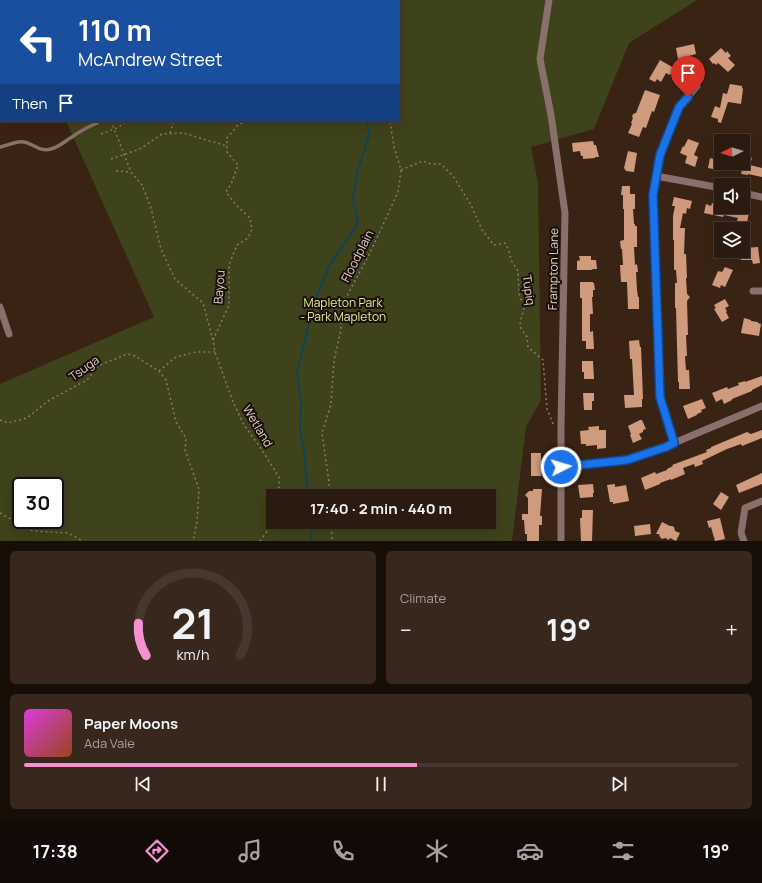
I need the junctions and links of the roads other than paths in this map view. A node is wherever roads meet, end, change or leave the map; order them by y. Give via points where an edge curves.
1 (549, 0) edge
2 (697, 86) dead end
3 (97, 123) dead end
4 (0, 147) edge
5 (656, 176) junction
6 (714, 187) edge
7 (750, 194) edge
8 (762, 197) edge
9 (753, 291) dead end
10 (762, 291) edge
11 (0, 307) edge
12 (9, 334) dead end
13 (762, 406) edge
14 (674, 443) junction
15 (561, 467) junction
16 (762, 501) edge
17 (560, 541) edge
18 (744, 541) edge

1 - 15 street, Frampton Lane via 540,59 565,213
2 - 5 street via 679,107 660,155
3 - 4 lane via 52,149 44,150 25,142
5 - 6 street
5 - 14 street via 653,195 660,397
7 - 8 street
9 - 10 street
11 - 12 street
13 - 14 street
14 - 15 street via 627,460
15 - 17 street, Frampton Lane
16 - 18 street via 746,508 741,533

